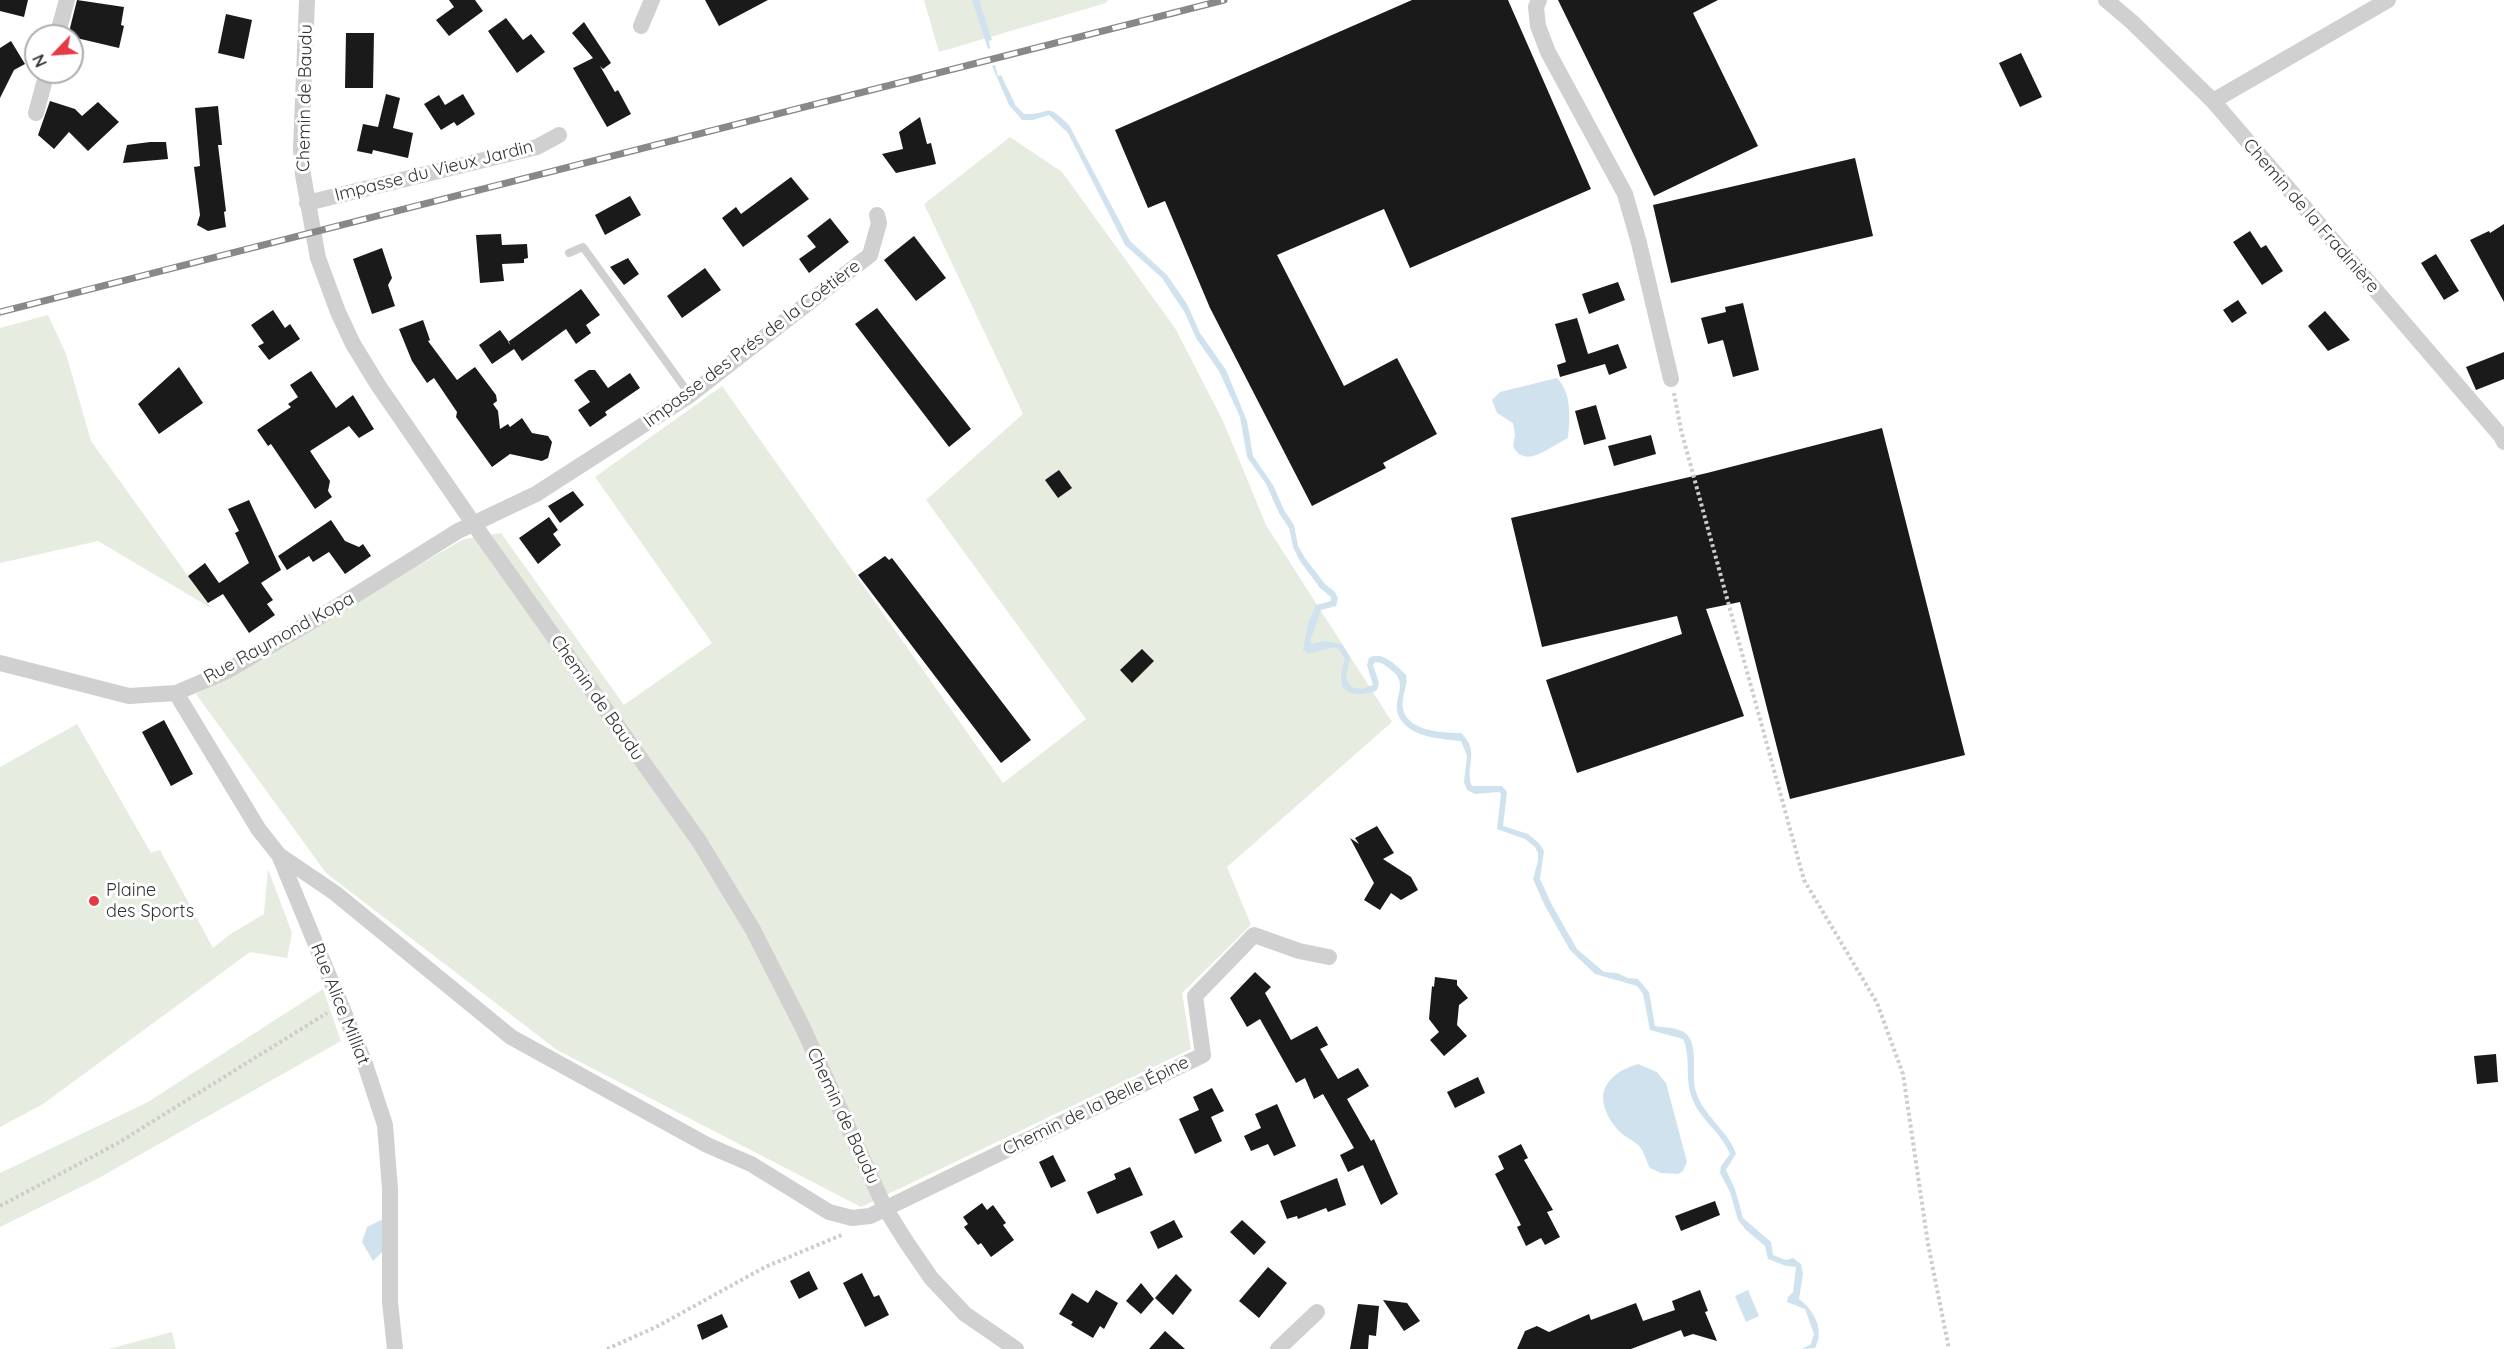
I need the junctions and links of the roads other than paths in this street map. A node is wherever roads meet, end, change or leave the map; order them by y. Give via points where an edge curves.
1 (67, 0) edge
2 (306, 0) edge
3 (652, 0) edge
4 (1539, 0) edge
5 (2106, 0) edge
6 (2388, 0) edge
7 (60, 24) edge
8 (641, 26) dead end
9 (44, 84) edge
10 (2213, 101) junction
11 (36, 113) dead end
12 (560, 135) dead end
13 (307, 203) junction
14 (877, 215) dead end
15 (569, 253) dead end
16 (1671, 379) road end
17 (690, 395) junction
18 (2504, 442) edge
19 (473, 523) junction
20 (0, 663) edge
21 (176, 693) junction
22 (279, 855) junction
23 (1329, 957) dead end
24 (885, 1208) junction
25 (1317, 1312) dead end
26 (395, 1349) edge
27 (1016, 1349) edge
28 (1278, 1349) edge

1 - 7 street
2 - 13 street, Chemin de Baudu via 301,149
3 - 8 street
4 - 16 street via 1538,26 1548,52 1625,194
5 - 10 street, Chemin de la Fradinière
6 - 10 street
9 - 11 street
10 - 18 street, Chemin de la Fradinière
12 - 13 street, Impasse du Vieux Jardin via 537,147
13 - 19 street, Chemin de Baudu via 318,258 353,344
14 - 17 street, Impasse des Prés de la Coétière via 879,223 870,255
15 - 17 lane via 583,247
17 - 19 street, Impasse des Prés de la Coétière via 536,494
19 - 21 street, Rue Raymond Kopa via 276,644
19 - 24 street, Chemin de Baudu via 699,841 753,930 803,1028
20 - 21 street, Rue Raymond Kopa via 129,696
21 - 22 street, Rue Alice Milliat via 259,830
22 - 24 street via 335,893 511,1037 751,1164 829,1212 852,1218 870,1216
22 - 26 street, Rue Alice Milliat via 364,1061 385,1125
23 - 24 street, Chemin de la Belle Épine via 1254,935 1195,996 1203,1055
24 - 27 street, Chemin de Baudu via 931,1278 965,1314
25 - 28 street

